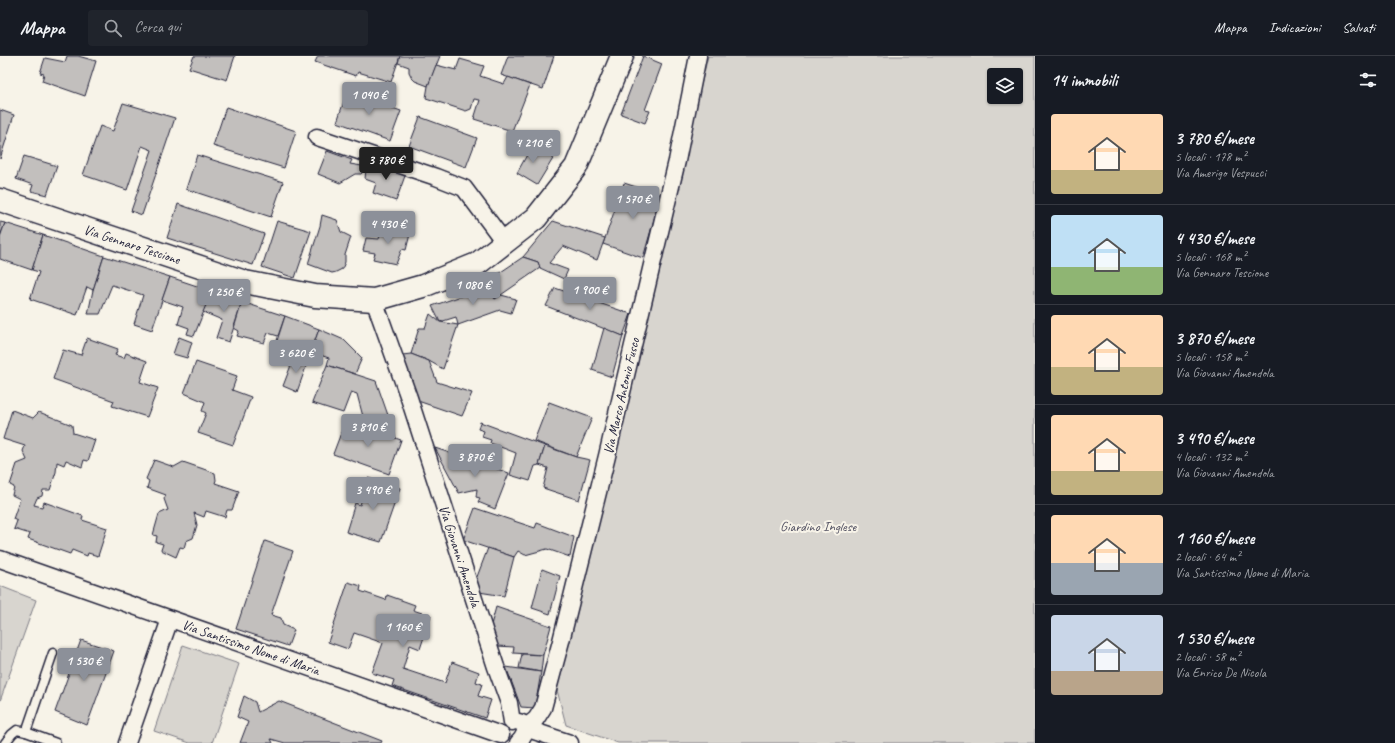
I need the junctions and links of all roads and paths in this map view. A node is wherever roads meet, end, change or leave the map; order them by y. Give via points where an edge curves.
1 (622, 56) edge
2 (698, 56) edge
3 (317, 137) dead end
4 (0, 200) edge
5 (505, 243) junction
6 (374, 300) junction
7 (0, 559) edge
8 (170, 619) junction
9 (53, 653) dead end
10 (518, 725) junction
11 (26, 732) junction
12 (501, 739) edge
13 (5, 743) edge
14 (56, 743) edge
15 (127, 743) edge
16 (518, 743) edge
17 (570, 743) edge

1 - 5 street, Via Gennaro Tescione via 576,167 536,218
2 - 10 street, Via Marco Antonio Fusco via 677,161 607,456 543,708 536,719
3 - 5 street via 464,188
4 - 6 street, Via Gennaro Tescione via 245,282 315,296
5 - 6 street, Via Gennaro Tescione via 477,264 423,286
6 - 10 street, Via Giovanni Amendola via 409,398 496,667
7 - 8 street, Via Santissimo Nome di Maria
8 - 12 street, Via Santissimo Nome di Maria
8 - 15 street
9 - 11 lane
10 - 12 street via 504,728
10 - 16 street via 525,733
10 - 17 street
11 - 13 lane via 18,730
11 - 14 lane

